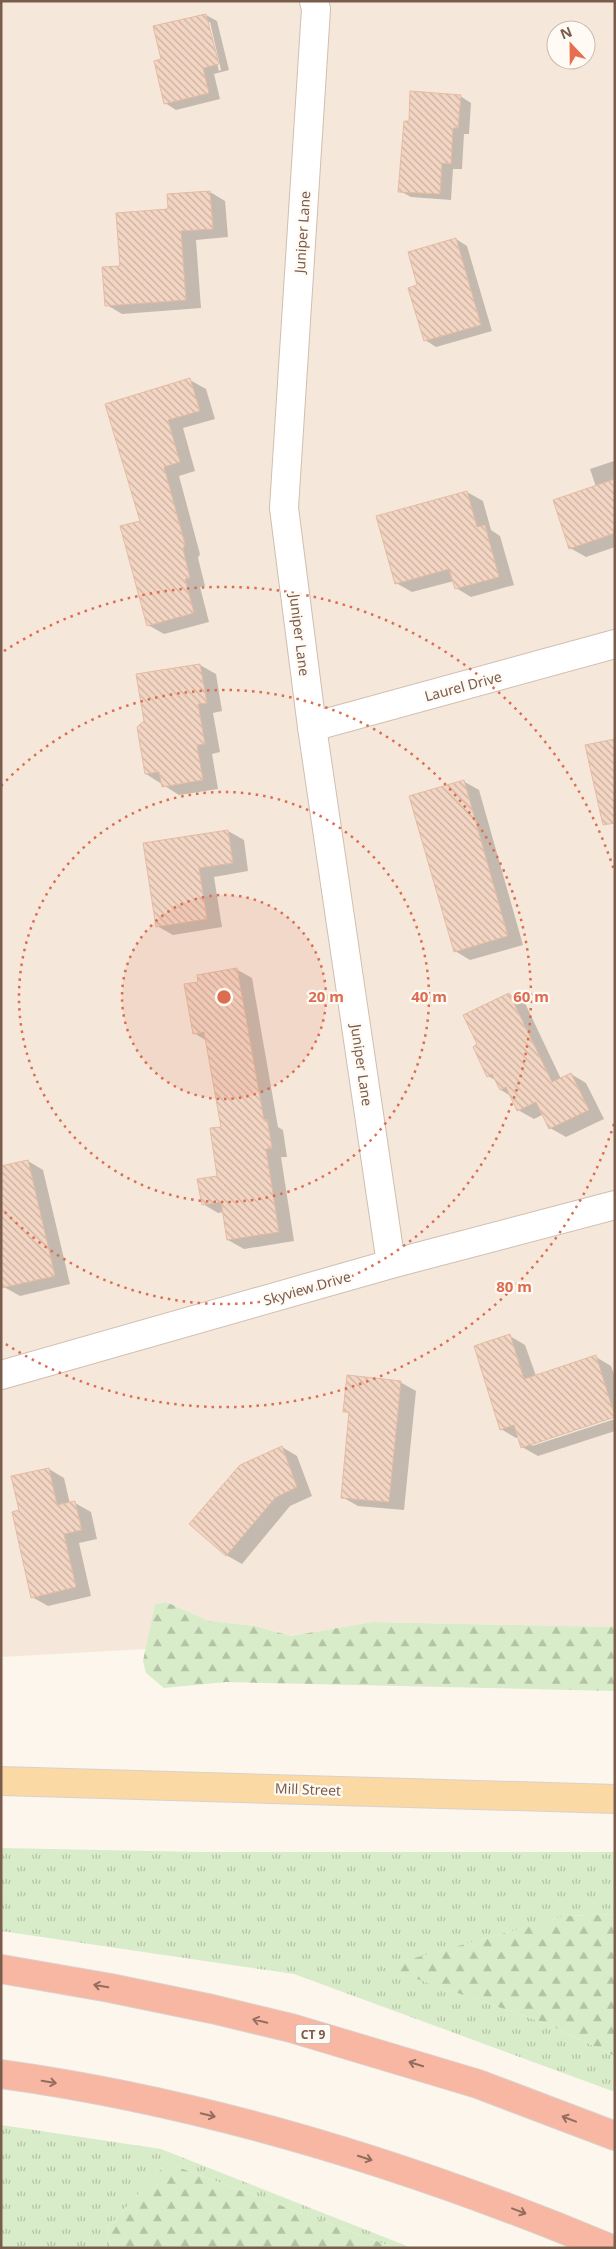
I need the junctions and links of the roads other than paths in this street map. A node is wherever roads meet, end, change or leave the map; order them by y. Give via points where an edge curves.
1 (314, 1) edge
2 (615, 644) edge
3 (312, 727) junction
4 (615, 1205) edge
5 (391, 1264) junction
6 (1, 1375) edge
7 (1, 1782) edge
8 (615, 1799) edge
9 (1, 1969) edge
10 (1, 2074) edge
11 (615, 2136) edge
12 (609, 2248) edge

1 - 3 street, Juniper Lane via 284,508
2 - 3 street, Laurel Drive
3 - 5 street, Juniper Lane
4 - 5 street, Skyview Drive
5 - 6 street, Skyview Drive
7 - 8 main road, Mill Street
11 -> 9 highway, CT 9 via 470,2081 301,2031 212,2009
10 -> 12 highway via 157,2102 319,2144 473,2193

